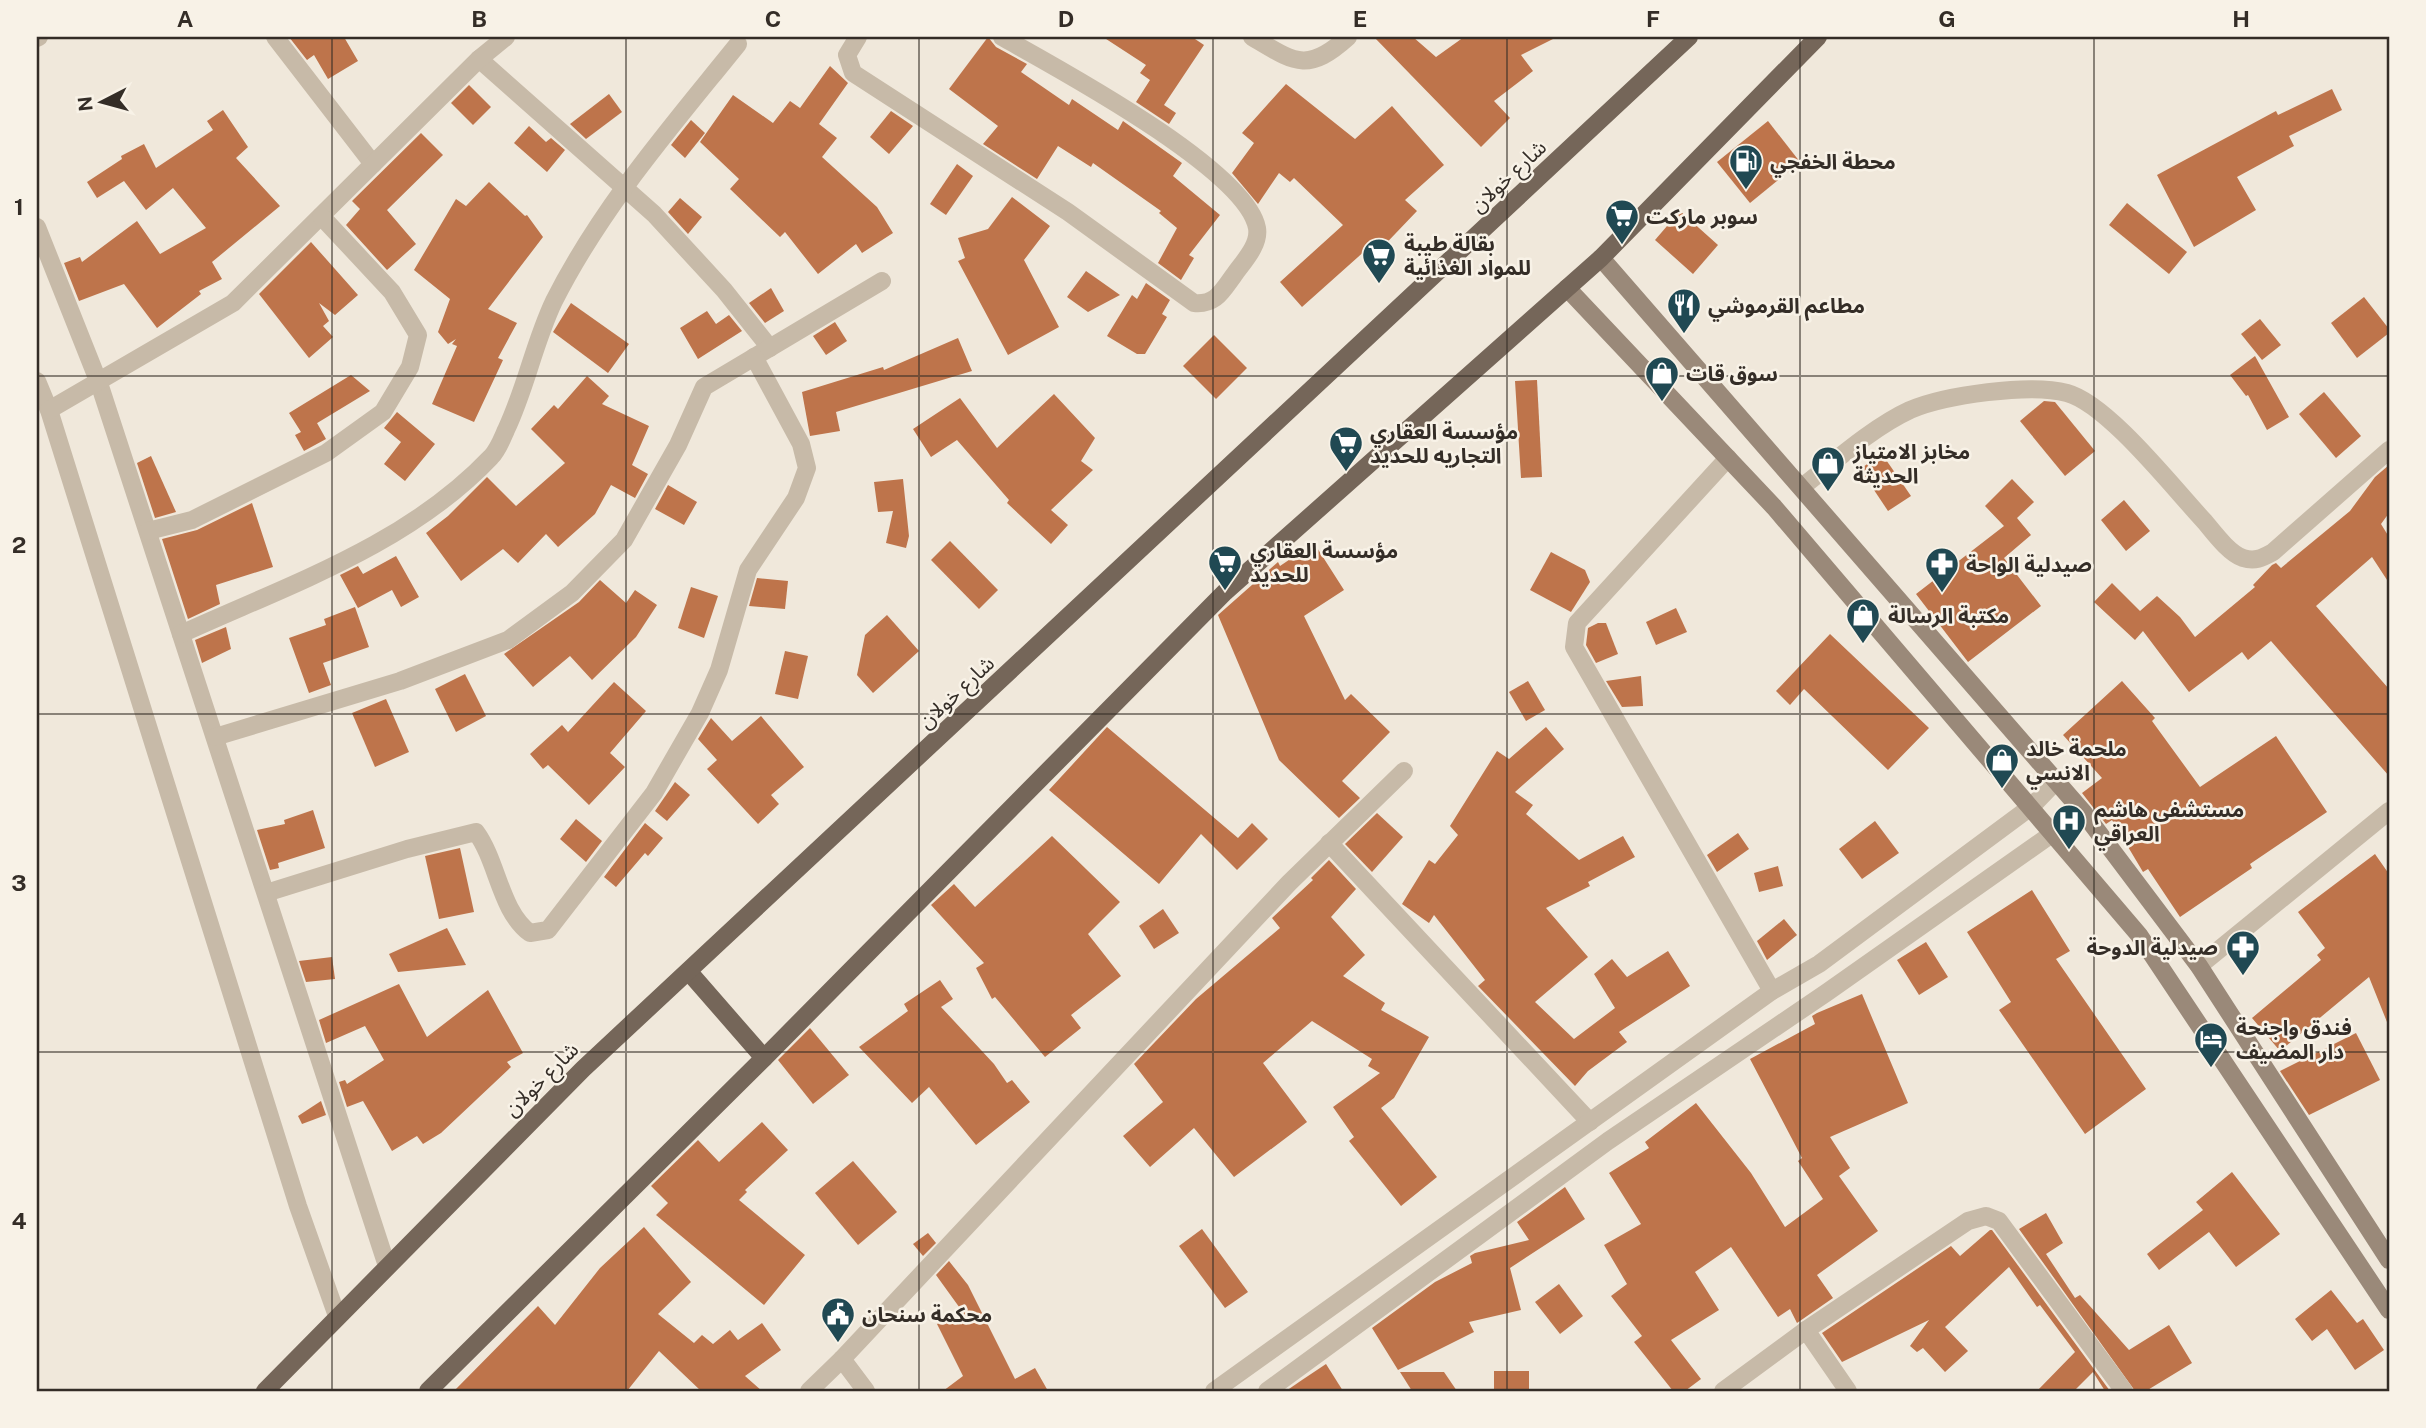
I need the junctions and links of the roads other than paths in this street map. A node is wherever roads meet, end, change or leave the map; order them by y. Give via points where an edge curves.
1 (275, 37) edge
2 (506, 37) edge
3 (858, 37) edge
4 (1002, 37) edge
5 (1252, 37) edge
6 (1348, 37) edge
7 (1689, 37) edge
8 (1818, 37) edge
9 (738, 44) dead end
10 (479, 59) junction
11 (373, 164) junction
12 (624, 186) junction
13 (321, 216) junction
14 (37, 227) edge
15 (1601, 258) junction
16 (882, 281) dead end
17 (1567, 288) junction
18 (762, 353) junction
19 (37, 381) edge
20 (99, 383) junction
21 (49, 411) junction
22 (2389, 450) edge
23 (1728, 458) junction
24 (1802, 487) junction
25 (148, 531) junction
26 (181, 634) junction
27 (215, 737) junction
28 (1404, 771) dead end
29 (2056, 781) junction
30 (2032, 806) junction
31 (2083, 812) junction
32 (2388, 815) edge
33 (2056, 834) junction
34 (1329, 843) junction
35 (266, 893) junction
36 (2199, 966) junction
37 (689, 972) junction
38 (1772, 991) junction
39 (764, 1058) junction
40 (1590, 1122) junction
41 (2389, 1259) edge
42 (387, 1266) junction
43 (2389, 1310) edge
44 (337, 1316) junction
45 (1806, 1330) junction
46 (842, 1359) junction
47 (265, 1391) edge
48 (428, 1391) edge
49 (808, 1391) edge
50 (866, 1391) edge
51 (1214, 1391) edge
52 (1267, 1391) edge
53 (1723, 1391) edge
54 (1848, 1391) edge
55 (2124, 1391) edge

1 - 11 street
2 - 10 street
3 - 4 street via 847,55 853,73 1058,205 1194,303 1208,304 1219,296 1253,248 1258,230 1252,214 1226,184 1177,142
5 - 6 street via 1292,61 1319,58
7 - 37 main road, شارع خولان
8 - 15 main road
9 - 12 street
10 - 11 street
10 - 12 street
11 - 13 street
12 - 18 street via 724,290
12 - 26 street via 554,303 520,400 494,455 450,496 376,545
13 - 20 street via 233,303
13 - 25 street via 392,292 418,335 410,367 383,412 326,453 191,520
14 - 20 street
15 - 17 main road
15 - 24 street
16 - 18 street
17 - 23 street
17 - 39 main road via 1225,592
18 - 27 street via 705,387 678,446 624,540 572,593 508,640 400,681
18 - 35 street via 802,444 807,468 796,498 748,570 719,670 700,713 654,793 548,930 530,933 517,923 477,832
19 - 21 street
20 - 21 street
20 - 25 street
21 - 44 street via 298,1206
22 - 24 street via 2257,561 2241,558 2219,539 2094,408 2069,393 2038,387 1973,394 1911,410
23 - 30 street
23 - 38 street via 1577,623 1574,647
24 - 29 street
25 - 26 street
26 - 27 street
27 - 35 street
28 - 34 street
29 - 30 street
29 - 31 street
30 - 33 street
30 - 38 street via 1819,964
31 - 33 street
31 - 36 street
32 - 36 street
33 - 43 street via 2173,982
33 - 52 street via 1608,1141
34 - 40 street
34 - 46 street
35 - 42 street
36 - 41 street
37 - 39 main road
37 - 42 main road, شارع خولان via 583,1069
38 - 40 street
39 - 48 main road
40 - 51 street
42 - 44 main road, شارع خولان
44 - 47 main road, شارع خولان
45 - 53 street
45 - 54 street
45 - 55 street via 1968,1221 1986,1216 1999,1221
46 - 49 street
46 - 50 street

